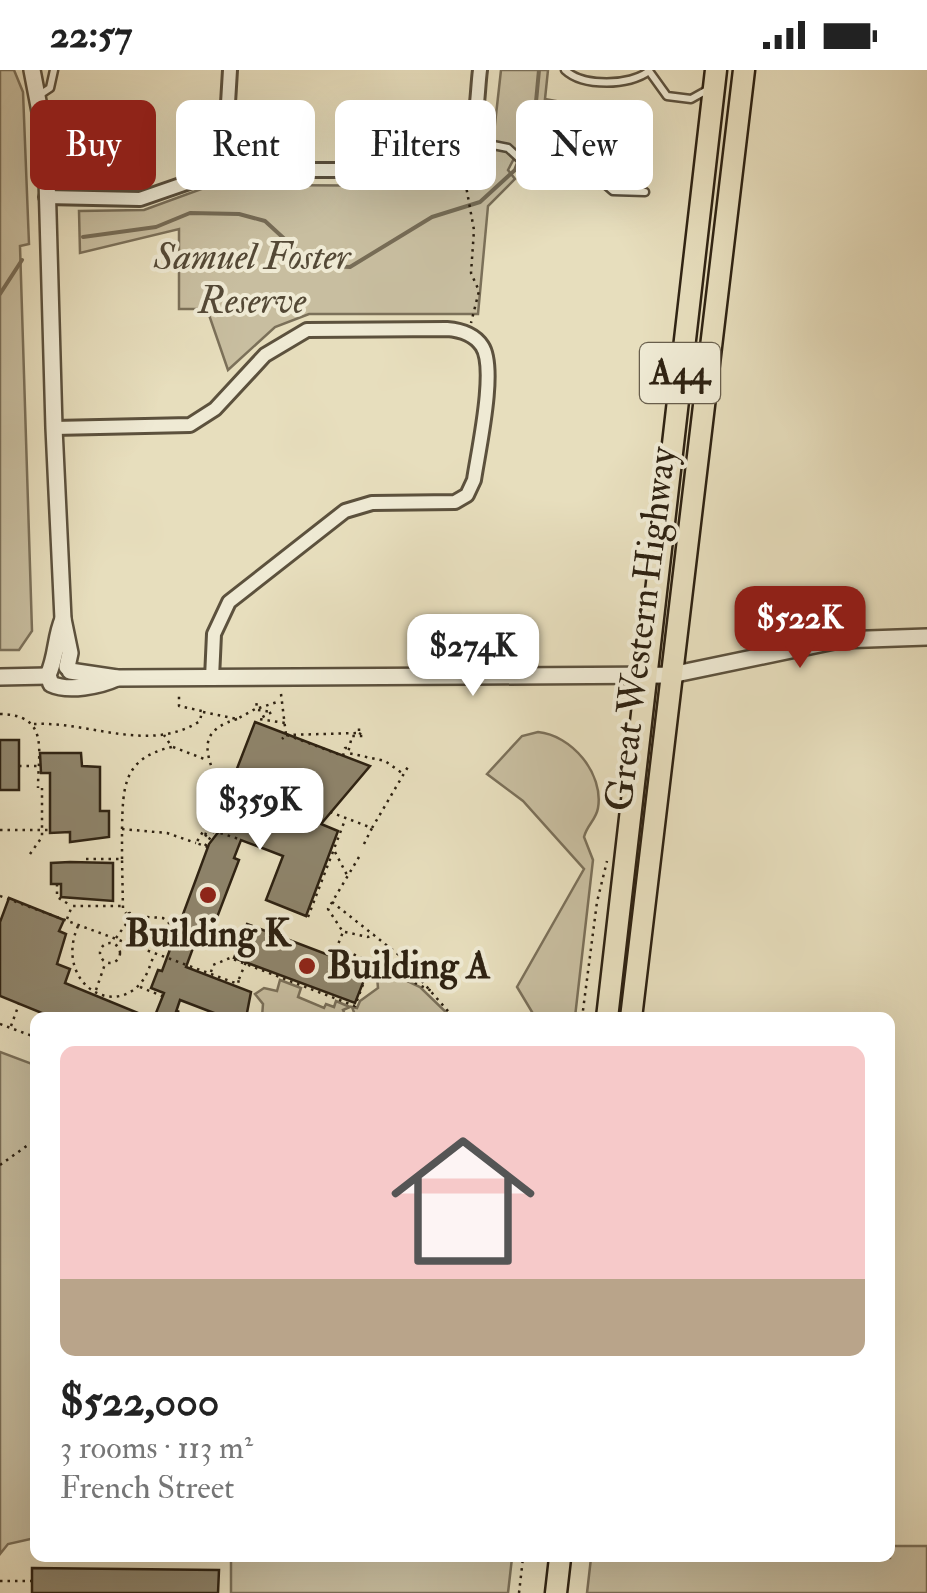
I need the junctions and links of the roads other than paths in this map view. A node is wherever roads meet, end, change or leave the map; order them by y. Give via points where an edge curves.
1 (32, 70) edge
2 (54, 70) edge
3 (230, 70) edge
4 (480, 70) edge
5 (566, 70) edge
6 (649, 70) edge
7 (744, 70) edge
8 (716, 75) edge
9 (38, 96) junction
10 (228, 100) edge
11 (479, 100) edge
12 (496, 146) edge
13 (176, 187) edge
14 (645, 192) dead end
15 (46, 196) junction
16 (54, 428) junction
17 (927, 637) edge
18 (59, 670) junction
19 (659, 675) junction
20 (0, 677) edge
21 (117, 678) junction
22 (212, 678) junction
23 (609, 1012) edge
24 (631, 1012) edge
25 (560, 1562) edge
26 (556, 1593) edge

1 - 9 street
2 - 9 lane via 50,88
3 - 10 street
4 - 11 street
5 - 6 lane via 583,80 632,80
6 - 8 lane via 658,88 680,99 700,97
7 - 19 highway, Great Western Highway / A44
8 - 19 highway, Great Western Highway / A44
9 - 15 street
12 - 14 lane via 508,148 526,167 590,172 613,190
13 - 15 street via 140,199
15 - 16 street
16 - 18 street via 68,632
16 - 22 street via 190,424 214,409 265,354 307,330 447,329 481,344 488,364 467,495 455,502 372,504 345,512 229,602 214,634
17 - 19 street via 840,640
18 - 20 street
18 - 21 street
18 - 21 street via 71,679 64,687
19 - 22 street
19 - 23 highway, Great Western Highway / A44
19 - 24 highway, Great Western Highway / A44
21 - 22 street
25 - 26 highway

